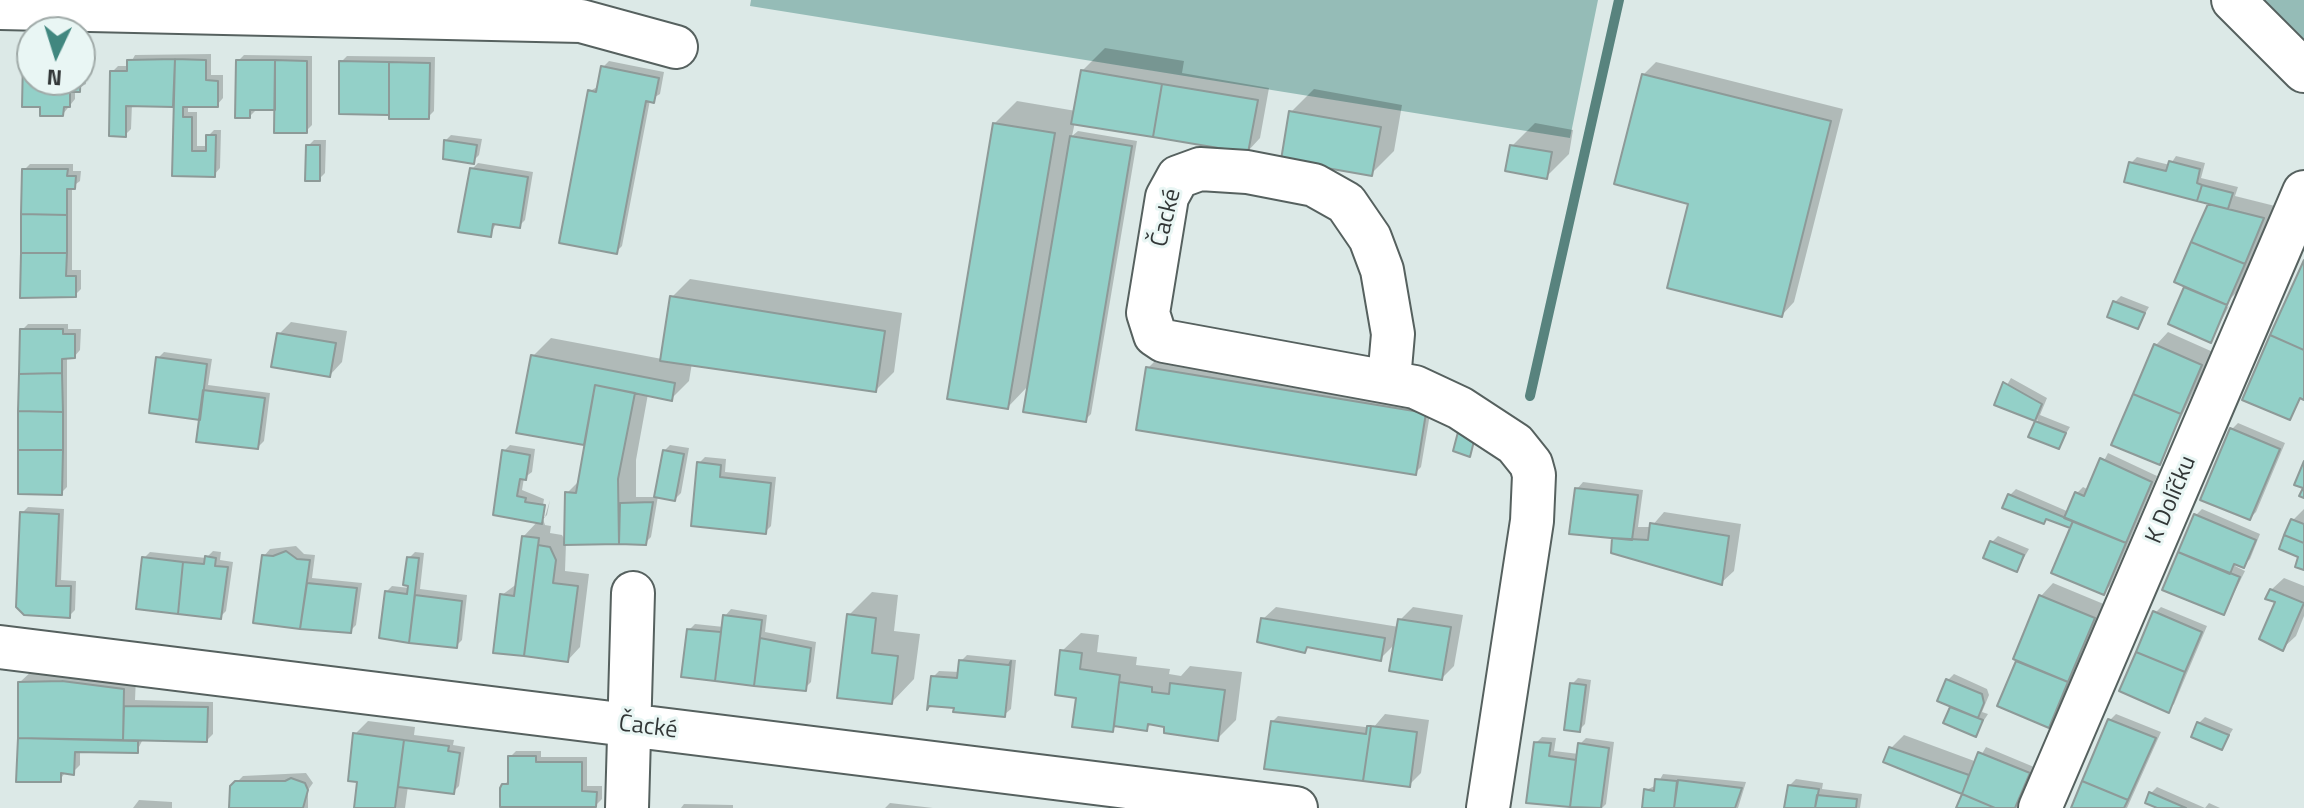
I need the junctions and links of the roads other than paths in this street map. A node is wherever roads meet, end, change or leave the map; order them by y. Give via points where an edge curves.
1 (2233, 0) edge
2 (0, 8) edge
3 (676, 47) dead end
4 (2304, 71) edge
5 (2304, 192) edge
6 (1389, 380) junction
7 (633, 593) dead end
8 (0, 647) edge
9 (628, 725) junction
10 (627, 808) edge
11 (1296, 808) edge
12 (1488, 808) edge
13 (2040, 808) edge

1 - 4 street
2 - 3 street via 581,21
5 - 13 street, K Dolíčku
6 - 6 street, Čacké via 1178,344 1155,335 1148,313 1167,197 1178,177 1200,169 1247,172 1314,185 1346,203 1370,238 1382,270 1393,334
6 - 12 street, Čacké via 1448,402 1515,444 1534,475
7 - 9 street
8 - 9 street, Čacké
9 - 10 street
9 - 11 street, Čacké

